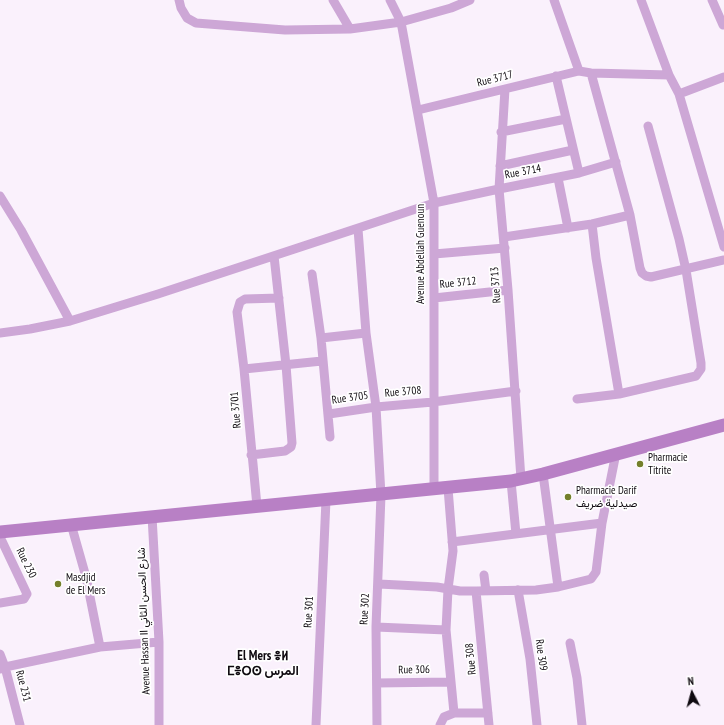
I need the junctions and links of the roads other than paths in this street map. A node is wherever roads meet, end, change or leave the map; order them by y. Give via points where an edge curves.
1 (179, 0) edge
2 (333, 0) edge
3 (390, 0) edge
4 (470, 0) edge
5 (554, 0) edge
6 (641, 0) edge
7 (712, 0) edge
8 (449, 4) edge
9 (401, 22) junction
10 (723, 25) edge
11 (350, 29) junction
12 (579, 71) junction
13 (592, 73) junction
14 (669, 74) junction
15 (556, 76) junction
16 (724, 77) edge
17 (505, 89) junction
18 (679, 94) junction
19 (418, 110) junction
20 (566, 119) junction
21 (648, 126) dead end
22 (501, 132) junction
23 (573, 150) junction
24 (616, 162) junction
25 (500, 166) junction
26 (579, 173) junction
27 (558, 178) junction
28 (499, 189) junction
29 (0, 196) edge
30 (434, 203) junction
31 (630, 215) junction
32 (592, 224) junction
33 (568, 228) junction
34 (358, 229) junction
35 (721, 229) edge
36 (504, 237) junction
37 (724, 247) edge
38 (505, 248) junction
39 (434, 254) junction
40 (274, 256) junction
41 (724, 260) edge
42 (686, 270) junction
43 (312, 274) dead end
44 (508, 290) junction
45 (279, 298) junction
46 (434, 298) junction
47 (70, 321) junction
48 (0, 333) edge
49 (366, 333) junction
50 (321, 338) junction
51 (322, 361) junction
52 (286, 365) junction
53 (244, 369) junction
54 (516, 391) junction
55 (619, 394) junction
56 (577, 399) dead end
57 (433, 402) junction
58 (376, 407) junction
59 (328, 414) junction
60 (724, 425) edge
61 (330, 437) dead end
62 (616, 453) junction
63 (251, 455) junction
64 (543, 474) junction
65 (516, 480) junction
66 (448, 488) junction
67 (434, 490) junction
68 (381, 495) junction
69 (326, 500) junction
70 (257, 506) junction
71 (152, 516) junction
72 (602, 523) junction
73 (71, 524) junction
74 (551, 530) junction
75 (0, 532) edge
76 (516, 534) junction
77 (0, 537) edge
78 (452, 542) junction
79 (484, 575) dead end
80 (378, 584) junction
81 (558, 587) junction
82 (448, 589) junction
83 (518, 590) junction
84 (476, 591) junction
85 (486, 591) junction
86 (0, 603) edge
87 (376, 627) junction
88 (446, 630) junction
89 (159, 642) junction
90 (570, 643) dead end
91 (100, 647) junction
92 (0, 654) edge
93 (2, 668) edge
94 (451, 682) junction
95 (377, 683) junction
96 (454, 713) junction
97 (488, 713) junction
98 (20, 725) edge
99 (159, 725) edge
100 (316, 725) edge
101 (377, 725) edge
102 (440, 725) edge
103 (488, 725) edge
104 (537, 725) edge
105 (582, 725) edge

1 - 11 street via 187,18 196,23 285,30
2 - 11 street
3 - 9 street, Avenue Abdellah Guenoun
4 - 8 street
5 - 12 street
6 - 14 street
7 - 10 street
8 - 9 street
9 - 11 street
9 - 19 street, Avenue Abdellah Guenoun
12 - 13 street
12 - 15 street, Rue 3717
13 - 14 street
13 - 24 street
14 - 18 street
15 - 17 street, Rue 3717
15 - 20 street
16 - 18 street
17 - 19 street, Rue 3717
17 - 22 street, Rue 3713
18 - 35 street
19 - 30 street, Avenue Abdellah Guenoun
20 - 22 street
20 - 23 street
21 - 42 street
22 - 25 street, Rue 3713
23 - 25 street
23 - 26 street
24 - 26 street, Rue 3714
24 - 31 street
25 - 28 street, Rue 3713
26 - 27 street, Rue 3714
27 - 28 street, Rue 3714
27 - 33 street
28 - 30 street, Rue 3714
28 - 36 street, Rue 3713
29 - 47 street
30 - 34 street, Rue 3714
30 - 39 street, Avenue Abdellah Guenoun
31 - 32 street
31 - 42 street via 642,273 651,277
32 - 33 street
32 - 55 street
33 - 36 street
34 - 40 street, Rue 3714
34 - 49 street, Rue 302
35 - 37 street
36 - 38 street, Rue 3713
38 - 39 street
38 - 44 street, Rue 3713
39 - 46 street, Avenue Abdellah Guenoun
40 - 45 street
40 - 47 street, Rue 3714
41 - 42 street
42 - 55 street via 701,370 696,376
43 - 50 street
44 - 46 street, Rue 3712
44 - 54 street, Rue 3713
45 - 52 street
45 - 53 street, Rue 3701 via 245,299 240,302 237,312
46 - 57 street, Avenue Abdellah Guenoun
47 - 48 street, Rue 3714
49 - 50 street
49 - 58 street, Rue 302
50 - 51 street
51 - 52 street
51 - 59 street
52 - 53 street
52 - 63 street via 291,447 285,451
53 - 63 street, Rue 3701
54 - 57 street, Rue 3708
54 - 65 street, Rue 3713
55 - 56 street
57 - 58 street, Rue 3708
57 - 67 street, Avenue Abdellah Guenoun
58 - 59 street, Rue 3705
58 - 68 street, Rue 302
59 - 61 street
60 - 62 street
62 - 64 street
62 - 72 street
63 - 70 street, Rue 3701
64 - 65 street
64 - 74 street
65 - 66 street
65 - 76 street, Rue 3713
66 - 67 street
66 - 78 street
67 - 68 street
68 - 69 street
68 - 80 street, Rue 302
69 - 70 street
69 - 100 street, Rue 301
70 - 71 street
71 - 73 street
71 - 89 street, Avenue Hassan II شارع الحسن الثاني
72 - 74 street
72 - 81 street via 594,576
73 - 75 street
73 - 91 street via 86,576
74 - 76 street
74 - 81 street
76 - 78 street
77 - 86 street, Rue 230 via 27,594 24,599
78 - 82 street
79 - 85 street
80 - 82 street
80 - 87 street, Rue 302
81 - 83 street
82 - 84 street
82 - 88 street
83 - 85 street
83 - 104 street, Rue 309 via 530,659
84 - 85 street
84 - 97 street, Rue 308
87 - 88 street
87 - 95 street, Rue 302
88 - 94 street
89 - 91 street
89 - 99 street, Avenue Hassan II شارع الحسن الثاني
90 - 105 street
91 - 93 street
92 - 93 street, Rue 231
93 - 98 street, Rue 231
94 - 95 street, Rue 306
94 - 96 street
95 - 101 street, Rue 302
96 - 97 street
96 - 102 street via 444,717
97 - 103 street, Rue 308

